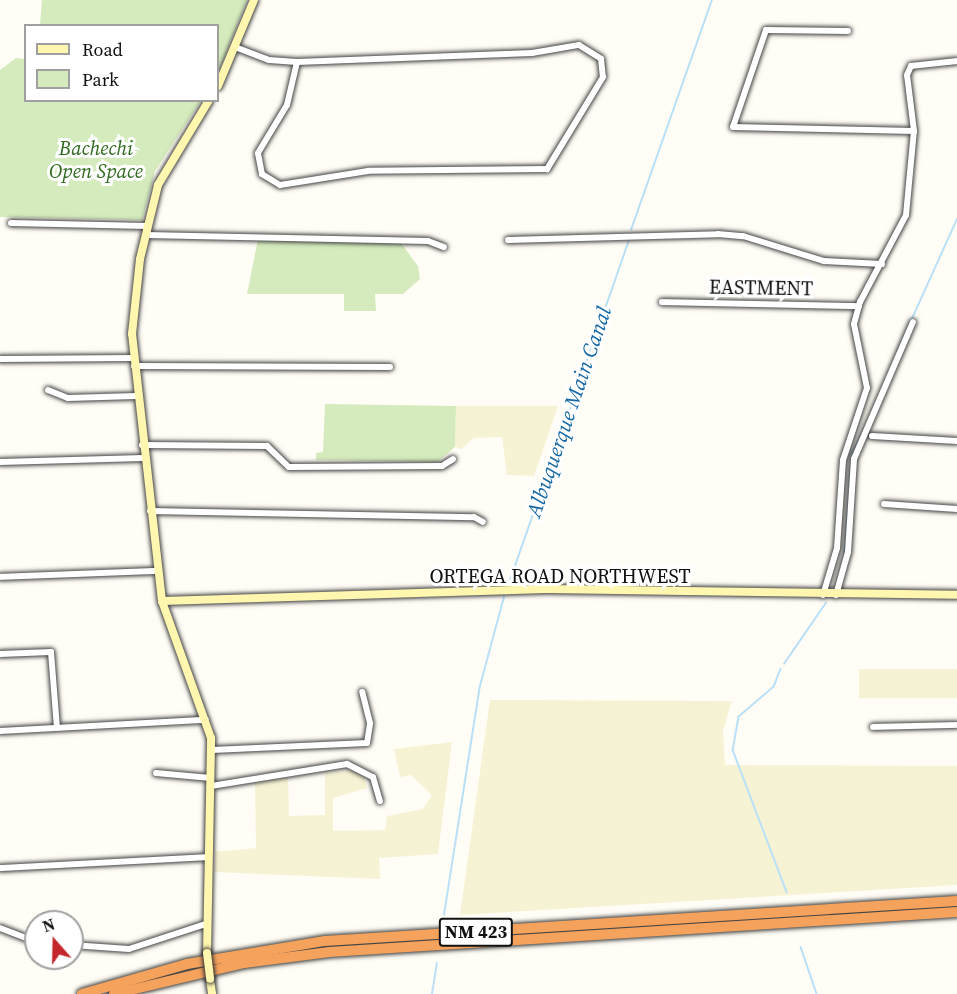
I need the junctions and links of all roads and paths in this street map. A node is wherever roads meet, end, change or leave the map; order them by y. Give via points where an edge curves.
1 (254, 0) edge
2 (848, 31) dead end
3 (235, 47) junction
4 (297, 62) junction
5 (957, 62) edge
6 (219, 84) edge
7 (208, 102) edge
8 (914, 131) junction
9 (11, 223) dead end
10 (147, 231) junction
11 (508, 240) dead end
12 (444, 247) dead end
13 (882, 264) junction
14 (662, 302) dead end
15 (859, 306) junction
16 (913, 322) dead end
17 (0, 359) edge
18 (133, 362) junction
19 (390, 367) dead end
20 (48, 390) dead end
21 (136, 396) junction
22 (872, 436) dead end
23 (957, 441) edge
24 (141, 445) junction
25 (143, 458) junction
26 (453, 459) dead end
27 (0, 462) edge
28 (884, 504) dead end
29 (957, 509) edge
30 (149, 511) junction
31 (483, 522) dead end
32 (157, 571) junction
33 (0, 577) edge
34 (957, 595) edge
35 (823, 596) junction
36 (836, 596) junction
37 (162, 601) junction
38 (0, 654) edge
39 (362, 692) dead end
40 (207, 720) junction
41 (957, 725) edge
42 (873, 727) dead end
43 (57, 728) junction
44 (0, 731) edge
45 (212, 750) junction
46 (156, 773) dead end
47 (211, 782) junction
48 (380, 801) dead end
49 (207, 857) junction
50 (0, 868) edge
51 (957, 901) edge
52 (957, 912) edge
53 (206, 924) junction
54 (0, 928) edge
55 (24, 937) edge
56 (84, 946) edge
57 (82, 994) edge
58 (114, 994) edge
59 (212, 994) edge

1 - 3 street
2 - 8 street via 766,30 733,127
3 - 4 street via 269,60
3 - 6 street
4 - 4 street via 287,105 258,153 262,174 271,182 368,171 547,169 601,85 601,59 589,48 570,45 532,53
5 - 8 street via 911,66
7 - 10 street via 165,168
8 - 13 street via 905,219
9 - 10 street
10 - 12 street via 428,241
10 - 18 street via 133,303
11 - 13 street via 718,234 743,236 824,261
13 - 15 street
14 - 15 street, EASTMENT
15 - 35 street via 855,338 867,388 843,460 837,548
16 - 36 street via 854,459 848,552
17 - 18 street
18 - 19 street
18 - 21 street
20 - 21 street via 68,398
21 - 24 street
22 - 23 street
24 - 25 street
24 - 26 street via 267,446 289,467 442,466
25 - 27 street
25 - 30 street
28 - 29 street
30 - 31 street via 474,517
30 - 32 street
32 - 33 street
32 - 37 street
34 - 36 street, ORTEGA ROAD NORTHWEST
35 - 36 street, ORTEGA ROAD NORTHWEST
35 - 37 street, ORTEGA ROAD NORTHWEST via 546,589
37 - 40 street
38 - 43 street via 51,652
39 - 45 street via 369,723 367,742
40 - 43 street
40 - 45 street
41 - 42 street
43 - 44 street
45 - 47 street
46 - 47 street
47 - 48 street via 347,764 367,771
47 - 49 street
49 - 50 street
49 - 53 street
51 - 57 highway, NM 423 via 325,941 187,964
52 - 58 highway, NM 423 via 329,952 244,963
53 - 56 street via 129,949
53 - 59 street, bridge
54 - 55 street

